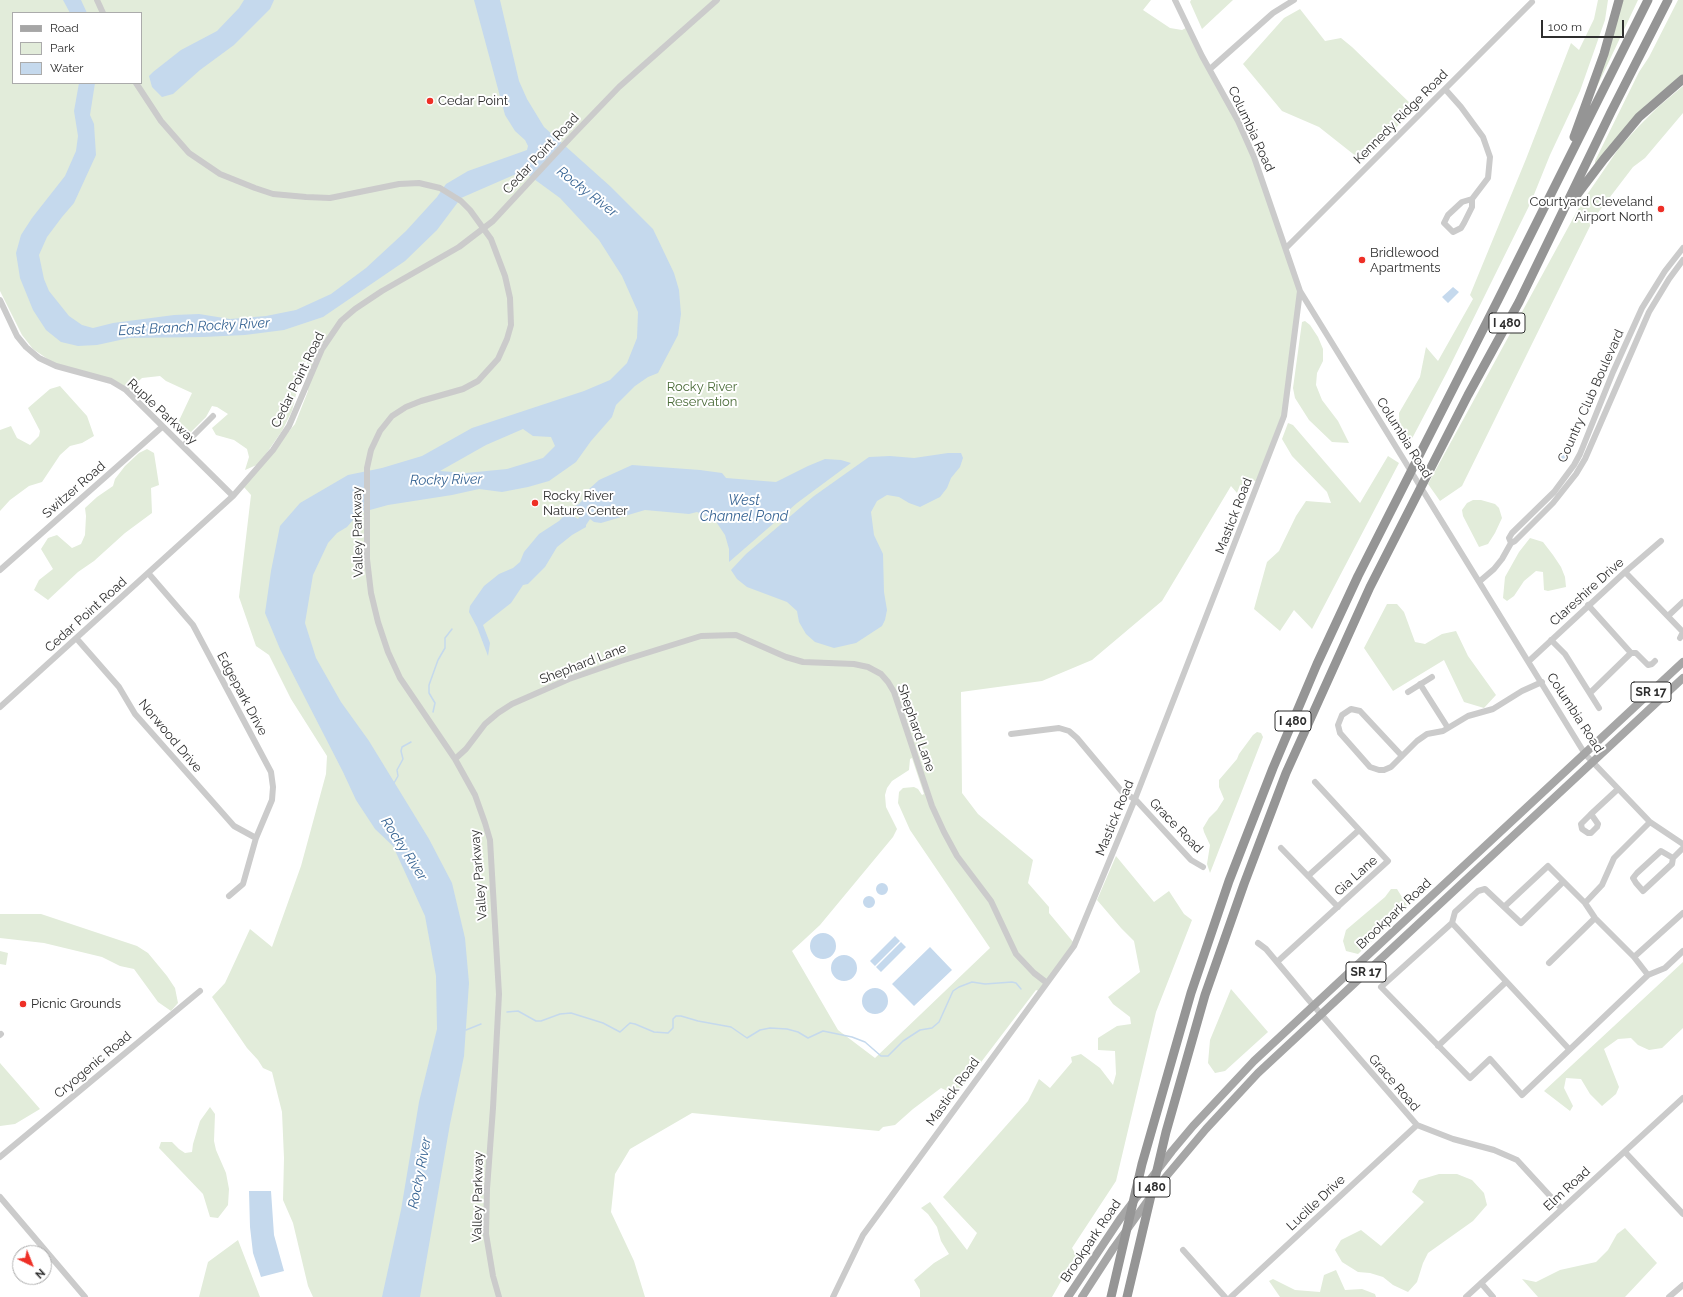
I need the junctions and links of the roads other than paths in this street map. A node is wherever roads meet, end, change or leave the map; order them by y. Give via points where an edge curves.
1 (97, 0) edge
2 (717, 0) edge
3 (1174, 0) edge
4 (1294, 0) edge
5 (1619, 0) edge
6 (1648, 0) edge
7 (1668, 0) edge
8 (1532, 2) dead end
9 (103, 12) edge
10 (1210, 69) junction
11 (1683, 78) edge
12 (137, 84) edge
13 (1445, 89) junction
14 (1562, 170) junction
15 (1472, 199) junction
16 (1560, 216) junction
17 (484, 229) junction
18 (1286, 248) junction
19 (1683, 248) edge
20 (1683, 260) edge
21 (1300, 291) junction
22 (0, 300) edge
23 (213, 416) dead end
24 (162, 427) junction
25 (183, 446) junction
26 (233, 496) junction
27 (1661, 541) dead end
28 (1511, 543) junction
29 (0, 570) edge
30 (1625, 572) junction
31 (149, 574) junction
32 (1480, 581) junction
33 (1683, 602) edge
34 (1588, 605) junction
35 (1668, 616) junction
36 (77, 638) junction
37 (1680, 638) dead end
38 (1551, 640) junction
39 (1632, 652) junction
40 (1529, 661) junction
41 (1655, 661) dead end
42 (1683, 662) edge
43 (1432, 677) dead end
44 (1683, 678) edge
45 (1542, 682) junction
46 (1420, 684) junction
47 (1408, 692) dead end
48 (1590, 693) junction
49 (0, 707) edge
50 (1599, 708) dead end
51 (1448, 728) junction
52 (1011, 734) dead end
53 (1585, 754) junction
54 (1402, 756) junction
55 (455, 759) junction
56 (1593, 761) junction
57 (1315, 782) dead end
58 (1618, 789) junction
59 (1135, 799) junction
60 (1591, 814) dead end
61 (1650, 822) junction
62 (1359, 830) junction
63 (256, 838) junction
64 (1683, 844) edge
65 (1281, 848) dead end
66 (1683, 848) edge
67 (1672, 858) junction
68 (1203, 867) dead end
69 (1308, 876) junction
70 (1564, 882) junction
71 (229, 896) dead end
72 (1585, 903) junction
73 (1338, 907) junction
74 (1504, 908) junction
75 (1683, 913) edge
76 (1595, 918) junction
77 (1452, 923) junction
78 (1258, 943) dead end
79 (1683, 951) edge
80 (1634, 957) junction
81 (1277, 962) junction
82 (1549, 963) dead end
83 (1648, 975) junction
84 (1506, 982) junction
85 (1047, 983) junction
86 (200, 991) dead end
87 (1312, 1005) junction
88 (1321, 1014) junction
89 (1438, 1046) junction
90 (1569, 1049) junction
91 (1683, 1098) edge
92 (1417, 1126) junction
93 (1625, 1152) junction
94 (0, 1157) edge
95 (0, 1196) edge
96 (1562, 1209) junction
97 (1683, 1214) edge
98 (1183, 1250) dead end
99 (1481, 1283) junction
100 (1683, 1285) edge
101 (85, 1297) edge
102 (499, 1297) edge
103 (833, 1297) edge
104 (1068, 1297) edge
105 (1082, 1297) edge
106 (1111, 1297) edge
107 (1127, 1297) edge
108 (1225, 1297) edge
109 (1231, 1297) edge
110 (1466, 1297) edge
111 (1493, 1297) edge
112 (1669, 1297) edge

1 - 9 street
2 - 17 street, Cedar Point Road via 620,87
3 - 10 street, Columbia Road
4 - 10 street via 1273,12
5 - 14 highway via 1604,54
6 - 14 highway, I 480
7 - 16 highway, I 480
8 - 13 street, Kennedy Ridge Road
10 - 18 street, Columbia Road via 1254,157
11 - 16 highway via 1639,117
12 - 17 street, Valley Parkway via 161,121 189,153 220,174 273,194 306,197 330,198 399,184 419,183 440,188 461,201
13 - 15 street via 1483,137 1490,157 1488,178
13 - 18 street, Kennedy Ridge Road
14 - 106 highway, I 480 via 1358,576 1276,761 1229,881 1191,993 1142,1164
15 - 15 street via 1462,202 1448,215 1444,223 1453,232 1464,223 1472,207
16 - 107 highway, I 480 via 1519,302 1370,587 1286,772 1205,995 1166,1132
17 - 26 street, Cedar Point Road via 459,247 355,309 341,321 322,349 289,426 273,450
17 - 55 street, Valley Parkway via 499,258 509,291 511,325 508,340 498,359 478,381 463,389 406,407 392,416 375,440 367,468 367,559 378,622 400,678
18 - 21 street, Columbia Road
19 - 28 street, Country Club Boulevard via 1642,308 1574,465 1554,492 1515,529 1509,538
20 - 28 street, Country Club Boulevard via 1649,312 1585,460 1553,503
21 - 32 street, Columbia Road
21 - 59 street, Mastick Road via 1284,416
22 - 24 street, Ruple Parkway via 17,336 39,358 56,366 111,381 126,390
23 - 25 street
24 - 25 street, Ruple Parkway
24 - 29 street, Switzer Road
25 - 26 street, Ruple Parkway
26 - 31 street, Cedar Point Road
27 - 30 street, Clareshire Drive
28 - 32 street, Country Club Boulevard via 1494,569
30 - 34 street, Clareshire Drive
30 - 35 street
31 - 36 street, Cedar Point Road
31 - 63 street, Edgepark Drive via 193,625 271,772 272,800
32 - 40 street, Columbia Road
33 - 35 street
34 - 38 street, Clareshire Drive
34 - 39 street
35 - 37 street via 1683,632
36 - 49 street, Cedar Point Road
36 - 63 street, Norwood Drive via 119,686 135,714 234,826
38 - 40 street, Clareshire Drive
38 - 48 street via 1565,654
39 - 41 street via 1648,664
39 - 48 street
40 - 45 street, Columbia Road
42 - 53 main road, Brookpark Road / SR 17
43 - 46 street
44 - 56 main road, Brookpark Road / SR 17
45 - 51 street via 1493,709 1468,716
45 - 53 street, Columbia Road
46 - 47 street
46 - 51 street
48 - 50 street
51 - 54 street via 1422,737
52 - 59 street, Grace Road via 1059,728 1069,731 1078,738 1123,793
53 - 56 street, Columbia Road
53 - 87 main road, Brookpark Road / SR 17
54 - 54 street via 1390,767 1379,770 1370,767 1340,733 1338,726 1342,714 1360,710
55 - 85 street, Shephard Lane via 485,724 512,704 569,679 701,636 736,636 803,662 868,667 881,674 894,692 932,806 944,832 991,901 1016,954
55 - 102 street, Valley Parkway via 475,795 490,840 492,860 499,994 486,1234
56 - 58 street, Columbia Road
56 - 88 main road, Brookpark Road / SR 17
57 - 62 street, Gia Lane
58 - 60 street
58 - 61 street, Columbia Road
59 - 68 street, Grace Road via 1191,860
59 - 85 street, Mastick Road via 1074,946
61 - 64 street, Columbia Road
61 - 72 street via 1614,858 1602,885
62 - 69 street
62 - 73 street, Gia Lane via 1388,861
63 - 71 street, Edgepark Drive via 243,884
65 - 69 street
66 - 67 street
67 - 67 street via 1672,864 1643,891 1634,878 1637,873 1660,851
69 - 73 street
70 - 72 street
70 - 74 street via 1521,923
70 - 74 street via 1548,866
72 - 76 street
73 - 81 street, Gia Lane
74 - 77 street via 1485,889 1478,891 1455,912
75 - 80 street
76 - 80 street
76 - 82 street
77 - 84 street
77 - 89 street via 1381,987
78 - 81 street, Grace Road via 1266,948
79 - 83 street via 1665,968
80 - 83 street
81 - 87 street, Grace Road
83 - 90 street
84 - 89 street
84 - 90 street
85 - 103 street, Mastick Road via 863,1235
86 - 94 street, Cryogenic Road
87 - 88 street, Grace Road
87 - 104 main road, Brookpark Road / SR 17 via 1254,1061 1193,1126 1120,1219
88 - 92 street, Grace Road
88 - 105 main road, Brookpark Road / SR 17 via 1258,1073 1206,1129 1159,1185
89 - 90 street via 1470,1078 1490,1059 1522,1095
91 - 93 street, Elm Road
92 - 96 street, Grace Road via 1494,1150 1517,1160
92 - 109 street, Lucille Drive
93 - 96 street, Elm Road
93 - 97 street
95 - 101 street
96 - 99 street, Elm Road
98 - 108 street
99 - 110 street, Elm Road
99 - 111 street
100 - 112 street

